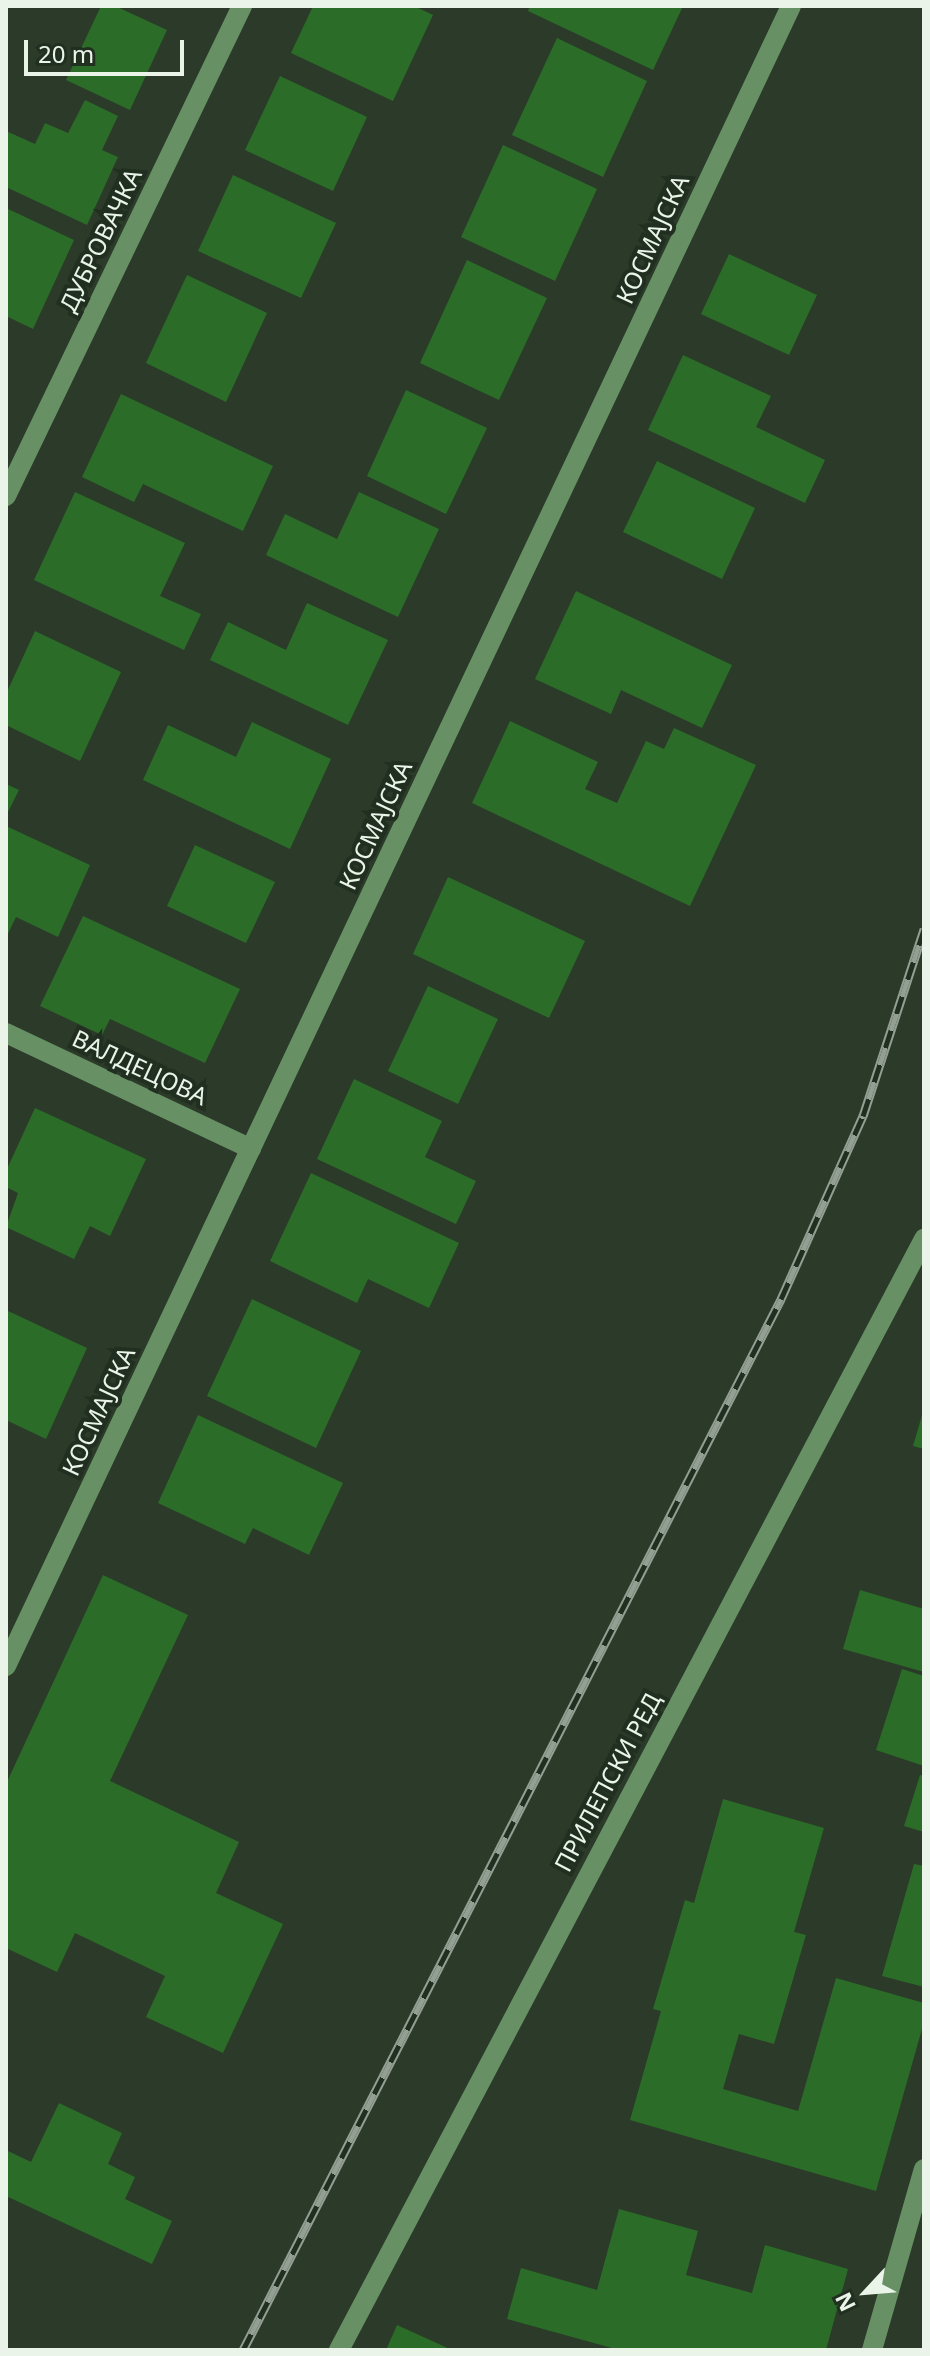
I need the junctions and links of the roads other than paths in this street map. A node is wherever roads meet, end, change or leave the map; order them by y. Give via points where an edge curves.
1 (242, 6) edge
2 (791, 6) edge
3 (6, 496) edge
4 (6, 1033) edge
5 (251, 1149) junction
6 (924, 1239) edge
7 (6, 1666) edge
8 (924, 2169) edge
9 (339, 2350) edge
10 (872, 2350) edge

1 - 3 street, ДУБРОВАЧКА
2 - 5 street, КОСМАЈСКА
4 - 5 street, ВАЛДЕЦОВА
5 - 7 street, КОСМАЈСКА
6 - 9 street, ПРИЛЕПСКИ РЕД
8 - 10 street

